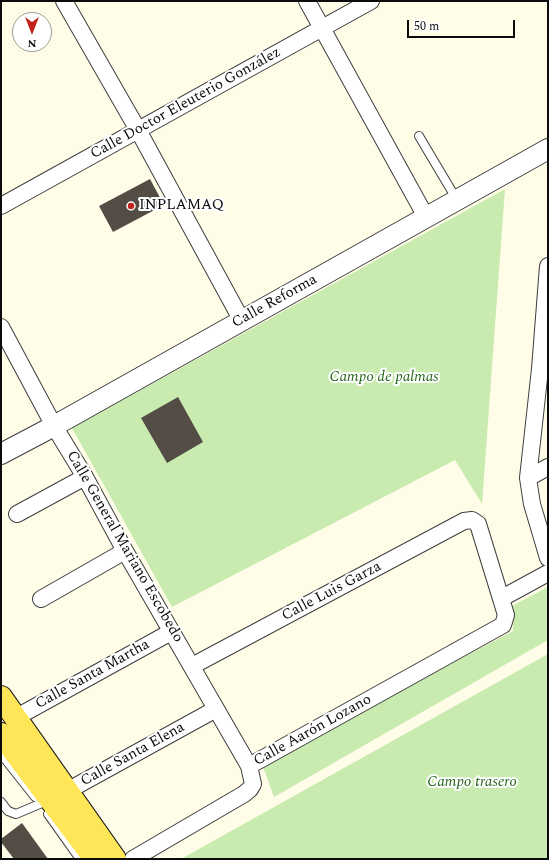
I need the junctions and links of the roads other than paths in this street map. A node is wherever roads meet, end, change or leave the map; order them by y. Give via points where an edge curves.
1 (64, 1) edge
2 (307, 1) edge
3 (371, 1) edge
4 (323, 29) junction
5 (138, 130) junction
6 (420, 136) dead end
7 (548, 149) edge
8 (457, 200) junction
9 (1, 206) edge
10 (426, 217) junction
11 (548, 266) edge
12 (242, 321) junction
13 (1, 327) edge
14 (544, 367) edge
15 (54, 426) junction
16 (1, 454) edge
17 (548, 467) edge
18 (85, 476) junction
19 (528, 478) junction
20 (17, 514) dead end
21 (125, 551) junction
22 (548, 558) edge
23 (548, 573) edge
24 (502, 598) junction
25 (41, 599) dead end
26 (171, 632) junction
27 (192, 666) junction
28 (2, 697) edge
29 (216, 709) junction
30 (8, 726) edge
31 (1, 754) edge
32 (249, 766) junction
33 (52, 798) junction
34 (1, 802) edge
35 (80, 859) edge
36 (95, 859) edge
37 (115, 859) edge
38 (132, 859) edge

1 - 5 street
2 - 4 street
3 - 4 street, Calle Doctor Eleuterio González
4 - 5 street, Calle Doctor Eleuterio González
4 - 10 street
5 - 9 street, Calle Doctor Eleuterio González
5 - 12 street
6 - 8 lane
7 - 8 street, Calle Reforma
8 - 10 street, Calle Reforma
10 - 12 street, Calle Reforma
11 - 14 street
12 - 15 street, Calle Reforma
13 - 15 street, Calle General Mariano Escobedo
14 - 19 street
15 - 16 street, Calle Reforma
15 - 18 street, Calle General Mariano Escobedo
17 - 19 street
18 - 20 street
18 - 21 street, Calle General Mariano Escobedo
19 - 22 street via 532,504
21 - 25 street
21 - 26 street, Calle General Mariano Escobedo
23 - 24 street
24 - 27 street, Calle Luis Garza via 478,524 472,520 464,521
24 - 32 street, Calle Aarón Lozano via 506,620 498,629
26 - 27 street, Calle General Mariano Escobedo
26 - 30 street, Calle Santa Martha
27 - 29 street, Calle General Mariano Escobedo
28 - 30 main road
29 - 32 street, Calle General Mariano Escobedo
29 - 33 street, Calle Santa Elena
30 - 33 main road
31 - 33 lane
32 - 38 street, Calle Aarón Lozano via 253,784 250,789
33 - 34 lane via 16,814 8,811
33 - 35 lane
33 - 36 main road
33 - 37 main road

